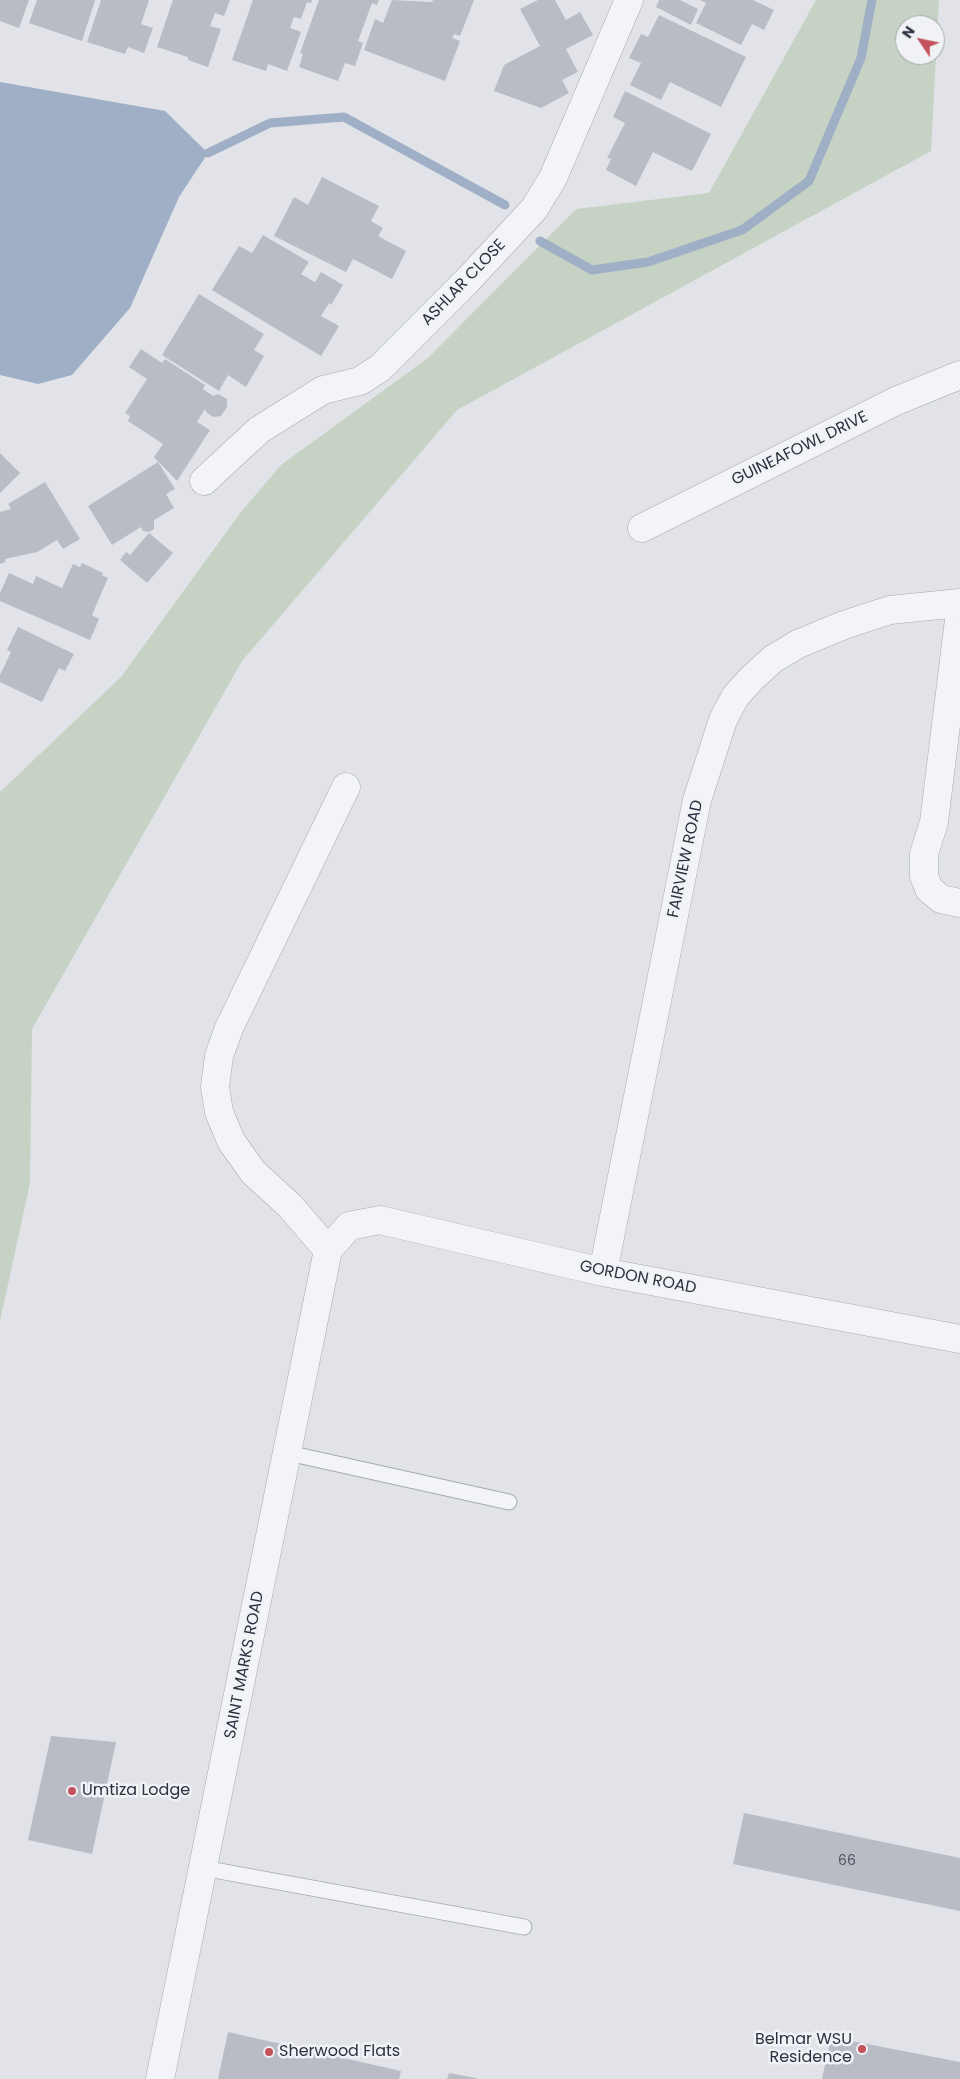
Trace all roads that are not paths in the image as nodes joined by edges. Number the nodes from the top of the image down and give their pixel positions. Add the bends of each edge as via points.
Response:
1 (629, 0) edge
2 (960, 375) edge
3 (204, 481) dead end
4 (642, 528) dead end
5 (960, 603) edge
6 (960, 612) edge
7 (346, 787) dead end
8 (960, 903) edge
9 (328, 1250) junction
10 (603, 1272) junction
11 (960, 1339) edge
12 (288, 1453) junction
13 (509, 1502) dead end
14 (204, 1868) junction
15 (524, 1928) dead end
16 (160, 2079) edge

1 - 3 street, ASHLAR CLOSE via 553,178 534,209 380,368 360,381 323,390 259,430
2 - 4 street, GUINEAFOWL DRIVE via 896,401
5 - 10 street, FAIRVIEW ROAD via 890,610 798,644 773,659 735,697 723,720 697,800
6 - 8 street via 934,822 924,854 924,876 929,889 941,899
7 - 9 street via 229,1028 219,1056 215,1087 219,1112 231,1141 253,1172 290,1206
9 - 10 street, GORDON ROAD via 349,1226 380,1220
9 - 12 street, SAINT MARKS ROAD
10 - 11 street, GORDON ROAD
12 - 13 lane
12 - 14 street, SAINT MARKS ROAD
14 - 15 lane
14 - 16 street, SAINT MARKS ROAD

